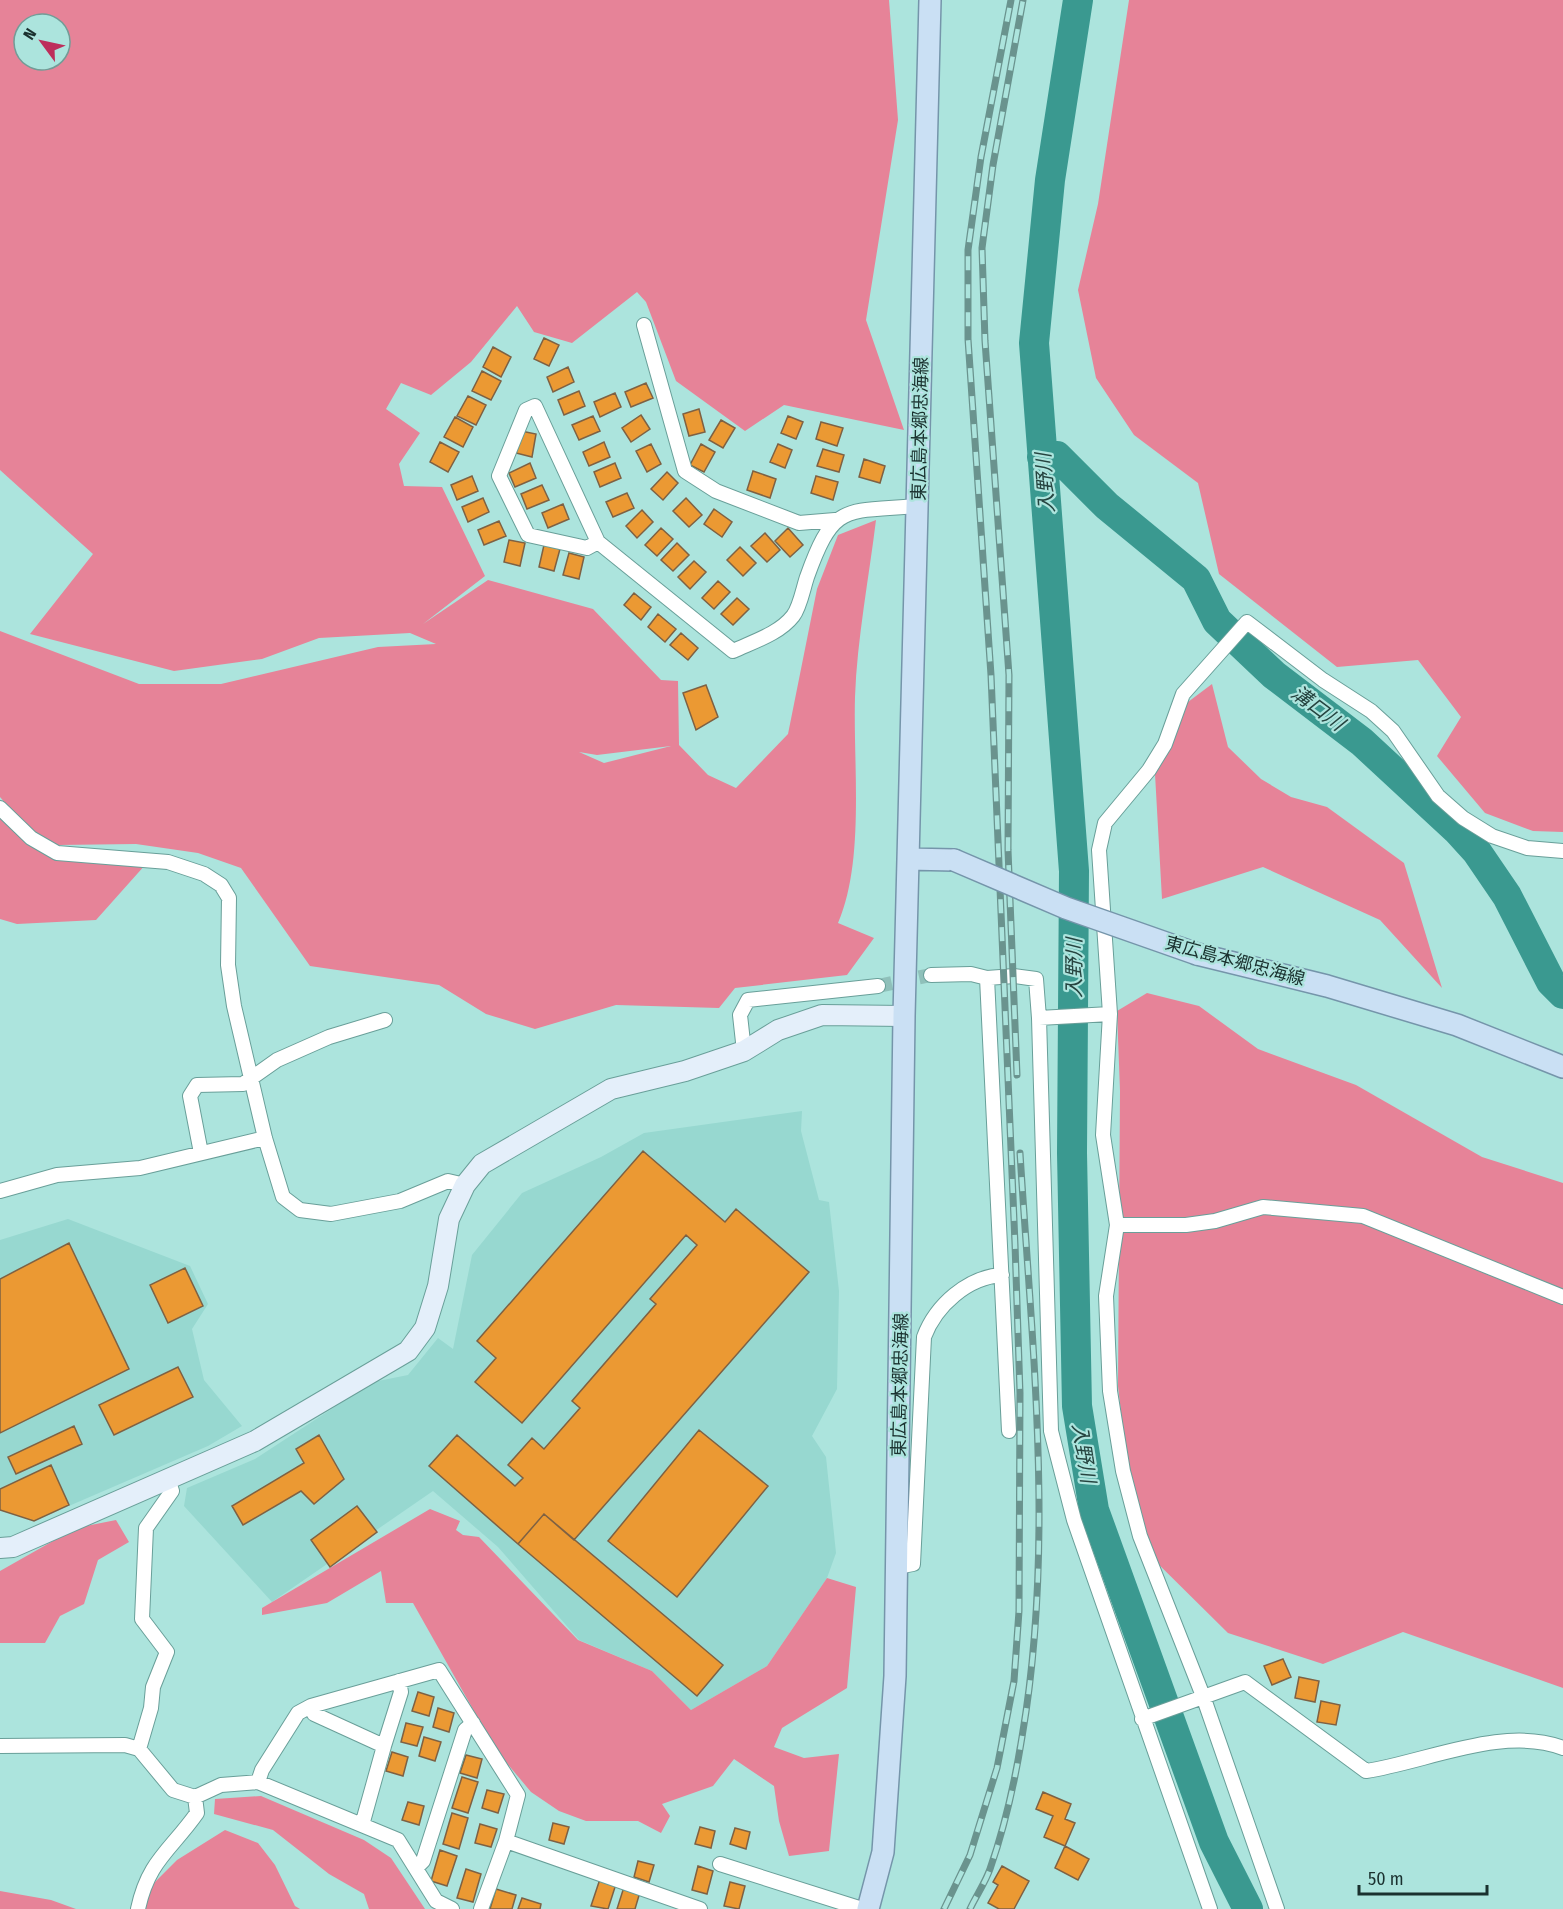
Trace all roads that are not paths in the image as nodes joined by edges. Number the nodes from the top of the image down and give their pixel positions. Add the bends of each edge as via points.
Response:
1 (930, 0) edge
2 (644, 325) dead end
3 (918, 506) junction
4 (835, 520) junction
5 (598, 542) junction
6 (0, 808) edge
7 (1563, 851) edge
8 (908, 859) junction
9 (931, 975) tunnel mouth
10 (987, 978) junction
11 (878, 986) tunnel mouth
12 (1105, 1015) junction
13 (903, 1016) junction
14 (1046, 1017) junction
15 (385, 1020) dead end
16 (744, 1051) junction
17 (1563, 1067) edge
18 (251, 1078) junction
19 (265, 1138) junction
20 (201, 1153) junction
21 (465, 1185) junction
22 (0, 1191) edge
23 (1117, 1225) junction
24 (1002, 1275) junction
25 (1563, 1297) edge
26 (1009, 1431) dead end
27 (168, 1479) junction
28 (0, 1548) edge
29 (897, 1566) junction
30 (399, 1681) junction
31 (1200, 1697) junction
32 (311, 1706) junction
33 (1142, 1719) junction
34 (473, 1723) junction
35 (0, 1746) edge
36 (384, 1746) junction
37 (1563, 1748) edge
38 (140, 1749) junction
39 (258, 1782) junction
40 (195, 1797) junction
41 (362, 1825) junction
42 (506, 1841) junction
43 (720, 1864) dead end
44 (416, 1868) junction
45 (138, 1909) edge
46 (452, 1909) edge
47 (481, 1909) edge
48 (700, 1909) edge
49 (862, 1909) edge
50 (868, 1909) edge
51 (1210, 1909) edge
52 (1277, 1909) edge

1 - 3 main road, 東広島本郷忠海線
2 - 4 street via 686,471 716,491 799,523
3 - 4 street via 853,511
3 - 8 main road, 東広島本郷忠海線
4 - 5 street via 820,542 794,616 777,630 733,651
5 - 5 street via 535,406 526,410 499,476 528,535 587,548
6 - 18 street via 31,838 57,853 168,861 204,874 220,885 229,898 228,965
7 - 12 street via 1527,848 1492,836 1463,818 1438,796 1393,730 1247,622 1183,694 1165,744 1105,823 1099,850
8 - 13 main road, 東広島本郷忠海線
8 - 17 main road, 東広島本郷忠海線, bridge via 954,860 1066,908 1197,954 1327,986 1457,1025
9 - 10 street via 970,974
10 - 14 street via 1036,979
10 - 24 street
11 - 16 street via 748,1000 740,1015
12 - 14 street
12 - 23 street via 1103,1135
13 - 16 street via 822,1015 778,1030
13 - 29 main road, 東広島本郷忠海線
14 - 33 street via 1051,1431 1074,1520
15 - 18 street via 329,1037 277,1060
16 - 21 street via 685,1071 611,1089 482,1164
18 - 19 street
18 - 20 street via 243,1084 197,1085 190,1096
19 - 20 street
19 - 21 street via 283,1197 300,1210 331,1214 400,1201 448,1181
20 - 22 street via 140,1168 57,1175
21 - 27 street via 449,1219 438,1286 425,1328 408,1351 255,1441
23 - 25 street via 1186,1225 1263,1208 1363,1216
23 - 31 street via 1106,1296 1110,1391 1123,1471 1140,1536
24 - 26 street
24 - 29 street via 982,1278 958,1292 929,1324 924,1337 913,1564
27 - 28 street via 13,1547
27 - 38 street via 172,1491 146,1528 142,1619 167,1652 153,1687
29 - 50 main road, 東広島本郷忠海線 via 895,1676 883,1852
30 - 32 street
30 - 34 street via 439,1670
30 - 36 street via 401,1692
31 - 33 street
31 - 37 street via 1245,1682 1366,1771 1509,1740
31 - 52 street
32 - 36 street via 315,1714
32 - 39 street via 298,1713
33 - 51 street
34 - 42 street via 518,1795
34 - 44 street via 465,1730 423,1861
35 - 38 street via 125,1744
36 - 41 street
38 - 40 street via 173,1790
39 - 40 street via 221,1785
39 - 41 street
40 - 45 street via 196,1813 143,1884
41 - 44 street via 398,1840
42 - 47 street
42 - 48 street
43 - 49 street
44 - 46 street via 436,1901

